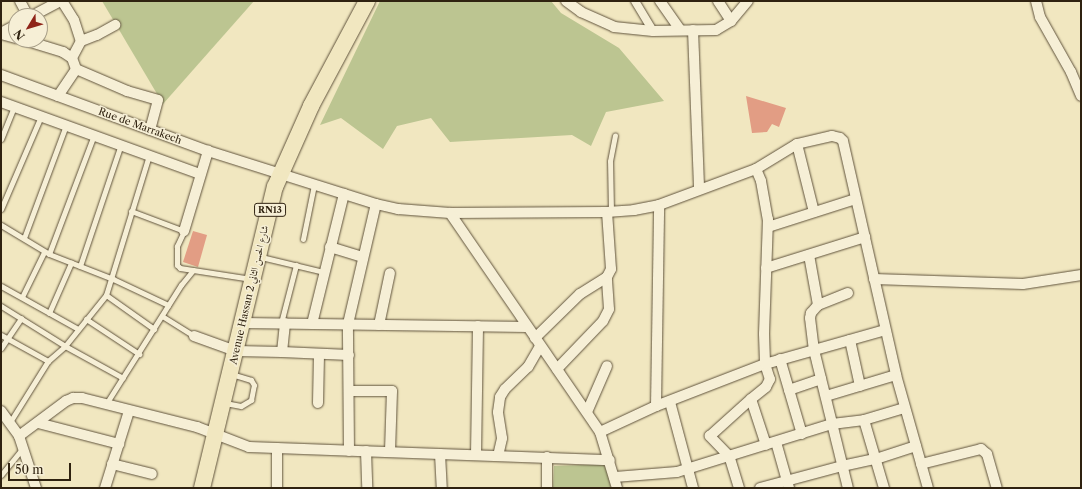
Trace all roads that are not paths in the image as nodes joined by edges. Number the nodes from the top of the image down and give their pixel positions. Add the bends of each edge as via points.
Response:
1 (61, 1) edge
2 (367, 1) edge
3 (566, 1) edge
4 (635, 1) edge
5 (660, 1) edge
6 (718, 1) edge
7 (748, 1) edge
8 (1036, 1) edge
9 (47, 8) edge
10 (731, 21) junction
11 (114, 25) dead end
12 (680, 30) junction
13 (693, 30) junction
14 (652, 31) junction
15 (81, 42) junction
16 (48, 45) edge
17 (72, 58) junction
18 (76, 70) junction
19 (1, 75) edge
20 (58, 96) junction
21 (1081, 96) edge
22 (1, 102) edge
23 (14, 107) junction
24 (41, 116) junction
25 (66, 125) junction
26 (150, 130) junction
27 (94, 135) junction
28 (615, 135) dead end
29 (1, 139) edge
30 (121, 144) junction
31 (797, 144) junction
32 (208, 151) junction
33 (150, 155) junction
34 (756, 169) junction
35 (200, 174) junction
36 (280, 174) junction
37 (314, 185) junction
38 (699, 189) junction
39 (344, 194) junction
40 (856, 199) junction
41 (376, 204) junction
42 (659, 205) junction
43 (1, 209) edge
44 (131, 211) junction
45 (609, 211) junction
46 (814, 212) junction
47 (450, 213) junction
48 (1, 225) edge
49 (768, 227) junction
50 (184, 231) junction
51 (865, 237) junction
52 (24, 238) junction
53 (303, 239) dead end
54 (330, 247) junction
55 (46, 253) junction
56 (809, 254) junction
57 (259, 256) junction
58 (364, 257) junction
59 (71, 263) junction
60 (296, 265) junction
61 (80, 266) junction
62 (766, 268) junction
63 (193, 270) junction
64 (324, 272) junction
65 (390, 273) dead end
66 (1081, 275) edge
67 (608, 277) junction
68 (113, 279) junction
69 (253, 279) junction
70 (874, 279) junction
71 (1, 286) edge
72 (848, 293) dead end
73 (106, 295) junction
74 (22, 297) junction
75 (168, 305) junction
76 (818, 305) junction
77 (1, 306) edge
78 (49, 312) junction
79 (162, 316) junction
80 (21, 318) junction
81 (86, 319) junction
82 (243, 323) junction
83 (283, 323) junction
84 (312, 324) junction
85 (348, 324) junction
86 (379, 325) junction
87 (478, 326) junction
88 (527, 327) junction
89 (154, 329) junction
90 (78, 330) junction
91 (885, 330) junction
92 (1, 335) edge
93 (194, 336) joint
94 (7, 339) junction
95 (850, 340) junction
96 (538, 342) junction
97 (65, 346) junction
98 (1, 348) edge
99 (814, 350) junction
100 (236, 351) junction
101 (282, 352) junction
102 (139, 354) junction
103 (319, 354) junction
104 (349, 355) junction
105 (780, 359) junction
106 (48, 361) junction
107 (766, 364) junction
108 (607, 366) dead end
109 (557, 370) junction
110 (231, 374) junction
111 (896, 374) junction
112 (123, 378) junction
113 (821, 379) junction
114 (860, 386) junction
115 (789, 390) junction
116 (349, 391) junction
117 (826, 396) junction
118 (751, 399) junction
119 (670, 402) junction
120 (224, 403) junction
121 (318, 403) dead end
122 (106, 404) junction
123 (656, 406) junction
124 (904, 408) junction
125 (1, 411) edge
126 (129, 411) junction
127 (587, 412) junction
128 (864, 420) junction
129 (10, 422) junction
130 (38, 423) junction
131 (832, 424) junction
132 (600, 432) junction
133 (802, 434) junction
134 (216, 435) junction
135 (19, 436) junction
136 (771, 443) junction
137 (119, 444) junction
138 (916, 446) junction
139 (23, 448) junction
140 (277, 448) junction
141 (349, 451) junction
142 (366, 451) junction
143 (390, 452) junction
144 (440, 454) junction
145 (476, 455) junction
146 (498, 456) junction
147 (729, 456) junction
148 (547, 458) junction
149 (876, 459) junction
150 (610, 460) junction
151 (112, 464) junction
152 (921, 464) junction
153 (842, 466) junction
154 (687, 469) junction
155 (152, 474) dead end
156 (1, 475) edge
157 (614, 477) junction
158 (788, 484) edge
159 (36, 488) edge
160 (105, 488) edge
161 (202, 488) edge
162 (277, 488) edge
163 (366, 488) edge
164 (442, 488) edge
165 (547, 488) edge
166 (617, 488) edge
167 (693, 488) edge
168 (739, 488) edge
169 (760, 488) edge
170 (848, 488) edge
171 (884, 488) edge
172 (927, 488) edge
173 (997, 488) edge

1 - 9 street
1 - 15 street via 74,20
2 - 36 main road, Avenue Hassan 2 شارع الحسن الثاني / RN13 via 311,106
3 - 14 street via 581,12 614,27
4 - 14 street
5 - 12 street
6 - 10 street
7 - 10 street
8 - 21 street via 1040,17 1071,72
10 - 13 street via 716,30
11 - 15 street
12 - 13 street
12 - 14 street
13 - 38 street
15 - 17 street
16 - 17 street
17 - 18 street
18 - 20 street
18 - 26 street via 127,91 158,100
19 - 20 street, Rue de Marrakech
20 - 26 street, Rue de Marrakech
22 - 23 street
23 - 24 street
23 - 29 lane
24 - 25 street
24 - 43 lane
25 - 27 street
25 - 52 lane
26 - 32 street, Rue de Marrakech
27 - 30 street
27 - 55 lane
28 - 45 lane via 610,161
30 - 33 street
30 - 61 lane
31 - 34 street, Rue de Marrakech
31 - 40 street, Rue de Marrakech via 828,136 840,138 843,141
31 - 46 street
32 - 35 street
32 - 36 street, Rue de Marrakech
33 - 35 street
33 - 44 lane
34 - 38 street, Rue de Marrakech
34 - 49 street via 767,204
35 - 50 street
36 - 37 street, Rue de Marrakech
36 - 57 main road, Avenue Hassan 2 شارع الحسن الثاني / RN13
37 - 39 street, Rue de Marrakech
37 - 53 lane
38 - 42 street, Rue de Marrakech
39 - 41 street, Rue de Marrakech
39 - 54 street
40 - 46 street
40 - 51 street
41 - 47 street, Rue de Marrakech via 398,209
41 - 58 street
42 - 45 street, Rue de Marrakech
42 - 123 street
44 - 50 lane
44 - 68 lane via 114,266
45 - 47 street, Rue de Marrakech
45 - 67 street via 611,269
46 - 49 street
47 - 88 street
48 - 52 lane
49 - 62 street
50 - 63 lane via 177,246 177,265
51 - 56 street
51 - 70 street
52 - 55 lane
54 - 58 street
54 - 64 street
55 - 59 lane
55 - 74 lane
56 - 62 street
56 - 76 street
57 - 60 lane
57 - 69 main road, Avenue Hassan 2 شارع الحسن الثاني / RN13
58 - 85 street
59 - 61 lane
59 - 78 lane
60 - 64 lane
60 - 83 lane
61 - 68 lane
62 - 107 street
63 - 69 lane
63 - 75 lane
64 - 84 street
65 - 86 street
66 - 70 street via 1023,284
67 - 96 street via 580,294
67 - 109 street via 609,309 603,321
68 - 73 lane
68 - 75 lane
69 - 82 main road, Avenue Hassan 2 شارع الحسن الثاني / RN13
70 - 91 street
71 - 74 lane
72 - 76 street
73 - 81 lane
73 - 89 lane
74 - 78 lane
75 - 79 lane
76 - 99 street via 810,318
77 - 80 lane
78 - 90 lane
79 - 89 lane
79 - 93 lane
80 - 94 lane
80 - 97 lane
81 - 90 lane
81 - 102 lane
82 - 83 street
82 - 100 main road, Avenue Hassan 2 شارع الحسن الثاني / RN13
83 - 84 street
83 - 101 street
84 - 85 street
85 - 86 street
85 - 104 street
86 - 87 street
87 - 88 street
87 - 145 street
88 - 96 street
89 - 102 lane
90 - 97 lane
91 - 95 street
91 - 111 street
92 - 94 lane
93 - 100 street
94 - 98 lane
94 - 106 lane
95 - 99 street
95 - 114 street
96 - 109 street
96 - 146 street via 528,367 500,397 498,412 502,438
97 - 106 lane
97 - 112 lane
99 - 105 street
99 - 113 street
100 - 101 street
100 - 110 main road, Avenue Hassan 2 شارع الحسن الثاني / RN13
101 - 103 street
102 - 112 lane
103 - 104 street
103 - 121 street
104 - 116 street
105 - 107 street
105 - 115 street
106 - 129 lane
107 - 118 street via 769,381 766,387
107 - 119 street
108 - 127 street
109 - 127 street
110 - 120 main road, Avenue Hassan 2 شارع الحسن الثاني / RN13
110 - 120 lane via 251,380 254,385 251,400 241,406
111 - 114 street
111 - 124 street
112 - 122 lane
113 - 115 street
113 - 117 street
114 - 117 street
115 - 133 street
116 - 141 street
116 - 143 street via 392,391
117 - 131 street
118 - 136 street
118 - 147 street via 710,436
119 - 123 street
119 - 154 street
120 - 134 main road, Avenue Hassan 2 شارع الحسن الثاني / RN13
122 - 126 street
122 - 130 street via 73,398
123 - 132 street
124 - 128 street
124 - 138 street
125 - 129 street
126 - 134 street via 198,427
126 - 137 street
127 - 132 street
128 - 131 street
128 - 149 street
129 - 135 street
130 - 135 street
130 - 137 street
131 - 133 street
131 - 153 street
132 - 150 street
133 - 136 street
134 - 140 street via 249,447
134 - 161 main road, Avenue Hassan 2 شارع الحسن الثاني / RN13
135 - 139 street
136 - 147 street
136 - 158 street
137 - 151 street
138 - 149 street
138 - 152 street
139 - 156 lane
139 - 159 street
140 - 141 street
140 - 162 street
141 - 142 street
142 - 143 street
142 - 163 street
143 - 144 street
144 - 145 street
144 - 164 street
145 - 146 street
146 - 148 street
147 - 154 street
147 - 168 street
148 - 150 street
148 - 165 street
149 - 153 street
149 - 171 street
150 - 157 street
151 - 155 street
151 - 160 street
152 - 172 street
152 - 173 street via 981,448 987,454
153 - 158 street
153 - 170 street
154 - 157 street
154 - 167 street
157 - 166 street
158 - 169 street

